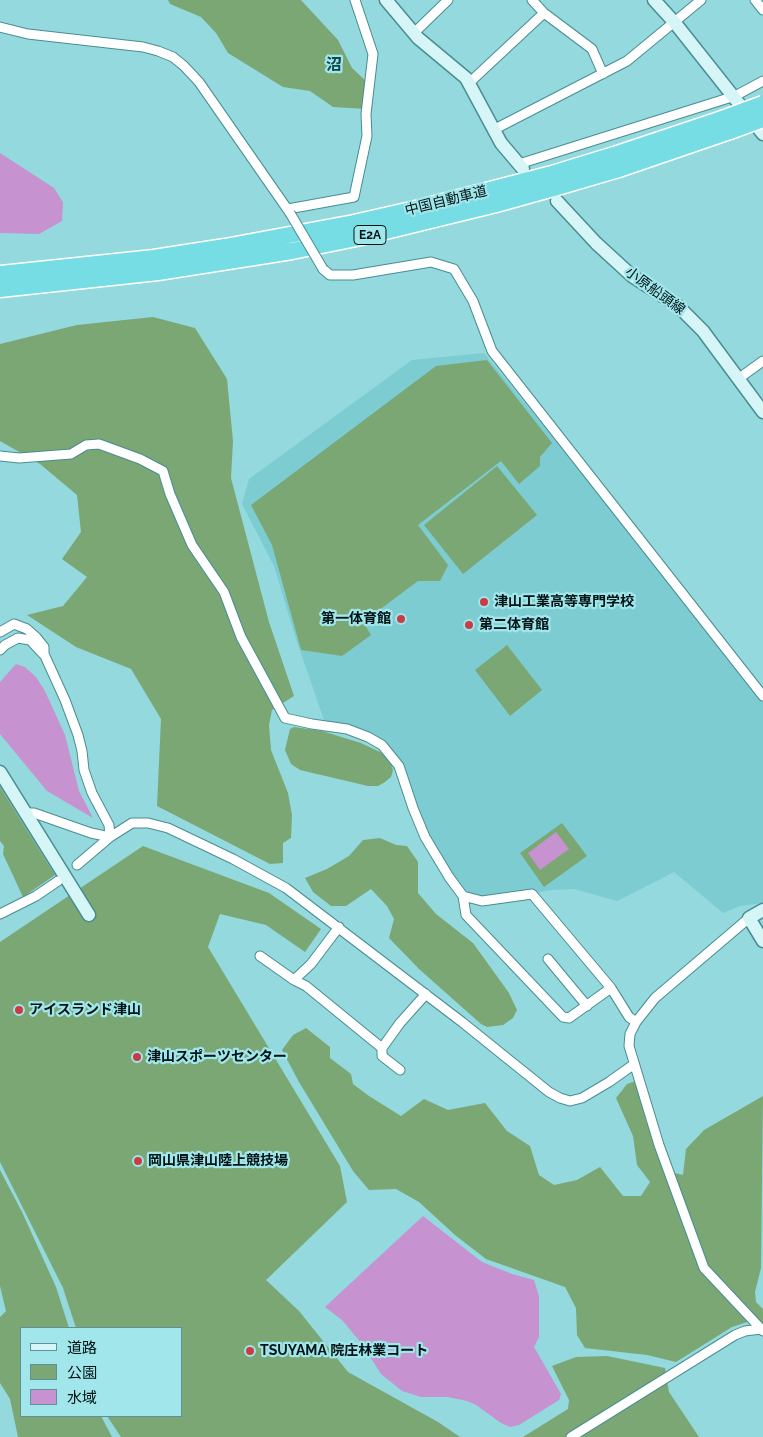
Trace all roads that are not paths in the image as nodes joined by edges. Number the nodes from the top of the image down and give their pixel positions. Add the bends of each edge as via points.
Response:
1 (355, 0) edge
2 (386, 0) edge
3 (448, 0) edge
4 (532, 0) edge
5 (654, 0) edge
6 (701, 0) edge
7 (755, 0) edge
8 (763, 10) edge
9 (544, 13) junction
10 (675, 23) junction
11 (0, 27) edge
12 (414, 33) junction
13 (603, 74) junction
14 (763, 81) edge
15 (469, 83) junction
16 (735, 96) junction
17 (763, 104) edge
18 (763, 119) edge
19 (726, 125) junction
20 (494, 129) junction
21 (763, 134) edge
22 (521, 166) joint
23 (557, 201) dead end
24 (289, 211) junction
25 (0, 274) edge
26 (0, 289) edge
27 (763, 361) edge
28 (738, 379) junction
29 (763, 412) edge
30 (0, 456) edge
31 (0, 632) edge
32 (0, 650) edge
33 (45, 656) junction
34 (763, 696) edge
35 (0, 772) edge
36 (25, 813) junction
37 (110, 836) junction
38 (77, 865) dead end
39 (58, 881) dead end
40 (463, 896) junction
41 (763, 910) edge
42 (0, 914) edge
43 (89, 915) dead end
44 (749, 918) junction
45 (339, 927) junction
46 (763, 941) edge
47 (260, 956) dead end
48 (548, 959) dead end
49 (294, 980) junction
50 (611, 988) junction
51 (426, 994) junction
52 (587, 1006) junction
53 (636, 1022) junction
54 (382, 1048) junction
55 (634, 1065) junction
56 (400, 1070) dead end
57 (762, 1330) edge
58 (571, 1437) edge

1 - 24 street via 373,54 366,114 367,136 354,197
2 - 12 main road
3 - 12 street
4 - 9 street
5 - 10 main road
6 - 10 street
7 - 8 street
9 - 13 street via 592,49
9 - 15 street
10 - 13 street via 627,61
10 - 16 main road
11 - 24 street via 28,34 143,47 173,57 199,82
12 - 15 main road
13 - 20 street
14 - 16 street
15 - 20 main road
16 - 21 main road
16 - 22 street
17 - 19 highway, 中国自動車道 / E2A, bridge
18 - 19 highway, 中国自動車道 / E2A, bridge
19 - 25 highway, 中国自動車道 / E2A via 552,174 354,223 154,258
19 - 26 highway, 中国自動車道 / E2A via 619,168 435,220 360,237 158,272
20 - 22 main road via 501,143
23 - 28 main road, 小原船頭線 via 632,276 678,306 703,331
24 - 34 street, bridge via 322,269 330,275 353,275 430,262 454,269 473,300 492,351
27 - 28 street
28 - 29 main road, 小原船頭線
30 - 40 street via 19,458 71,454 86,445 99,444 163,470 192,545 224,592 241,637 285,718 347,729 382,745 399,766 426,837
31 - 33 street via 14,624 26,629 44,647
32 - 33 street via 18,638 30,640
33 - 37 street via 78,735 84,770 109,825
35 - 36 main road
36 - 37 street
36 - 43 main road
37 - 38 street
37 - 45 street via 132,823 168,828 286,888
39 - 42 street
40 - 50 street via 482,901 532,894
40 - 52 street via 466,915 563,1017 569,1018
41 - 44 main road
44 - 46 main road
44 - 53 street via 655,998
45 - 49 street via 311,964
45 - 51 street
47 - 49 street
48 - 52 street
49 - 54 street via 306,986
50 - 52 street
50 - 53 street
51 - 54 street
51 - 55 street via 560,1098 570,1101 582,1098
53 - 55 street via 629,1046
54 - 56 street via 382,1056
55 - 57 street via 704,1268
57 - 58 street via 735,1335

